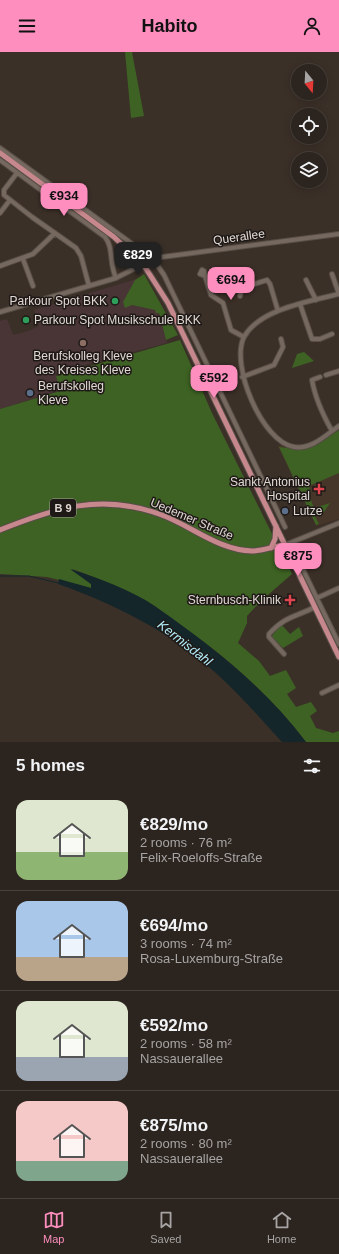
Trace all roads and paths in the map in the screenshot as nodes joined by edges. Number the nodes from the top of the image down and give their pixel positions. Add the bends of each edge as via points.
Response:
1 (0, 148) edge
2 (0, 153) edge
3 (0, 160) edge
4 (17, 173) junction
5 (10, 200) junction
6 (0, 213) edge
7 (55, 233) junction
8 (339, 234) edge
9 (22, 259) junction
10 (155, 259) junction
11 (143, 264) junction
12 (0, 266) edge
13 (332, 274) dead end
14 (205, 276) dead end
15 (116, 278) junction
16 (306, 280) dead end
17 (33, 286) dead end
18 (89, 286) junction
19 (339, 294) edge
20 (240, 296) dead end
21 (316, 300) junction
22 (300, 304) junction
23 (278, 311) junction
24 (0, 312) edge
25 (332, 334) dead end
26 (244, 337) junction
27 (281, 338) dead end
28 (339, 371) edge
29 (326, 375) dead end
30 (242, 376) junction
31 (320, 377) dead end
32 (339, 426) edge
33 (332, 431) junction
34 (339, 523) edge
35 (276, 526) junction
36 (285, 527) dead end
37 (0, 530) edge
38 (285, 545) junction
39 (270, 548) junction
40 (294, 549) dead end
41 (339, 588) edge
42 (317, 598) junction
43 (316, 607) junction
44 (339, 644) edge
45 (284, 654) dead end
46 (339, 657) edge
47 (339, 685) edge
48 (322, 693) dead end

1 - 10 street
2 - 11 main road via 96,222
3 - 4 street
4 - 5 street via 3,192
4 - 15 street via 105,237 110,245 110,260
5 - 6 street
5 - 7 street
7 - 9 street via 39,249
7 - 18 street via 78,252
8 - 10 street, Querallee
9 - 12 street
9 - 17 street
10 - 11 street, Querallee
10 - 36 street
11 - 15 street, Querallee
11 - 35 main road via 168,303
13 - 19 street
14 - 26 street via 211,295 223,303 231,330
15 - 18 street, Querallee
16 - 21 street
18 - 24 street, Querallee
19 - 21 street
20 - 23 street via 242,288 267,280
21 - 22 street
22 - 23 street
22 - 25 street via 312,339
23 - 26 street via 257,324
26 - 30 street via 241,353
27 - 30 street via 283,347 274,365
28 - 29 street
30 - 33 street via 254,406 270,431 286,445 299,448 308,446
31 - 33 street via 312,380 313,385
32 - 33 street
34 - 38 street
35 - 38 main road
35 - 39 main road via 275,539
37 - 39 main road, Uedemer Straße / B 9 via 61,508 114,504 160,514 223,546 251,551
38 - 39 main road, Uedemer Straße / B 9
38 - 43 main road
40 - 42 street
41 - 42 street
42 - 44 street
43 - 45 street via 287,618 269,634
43 - 46 main road
47 - 48 street

